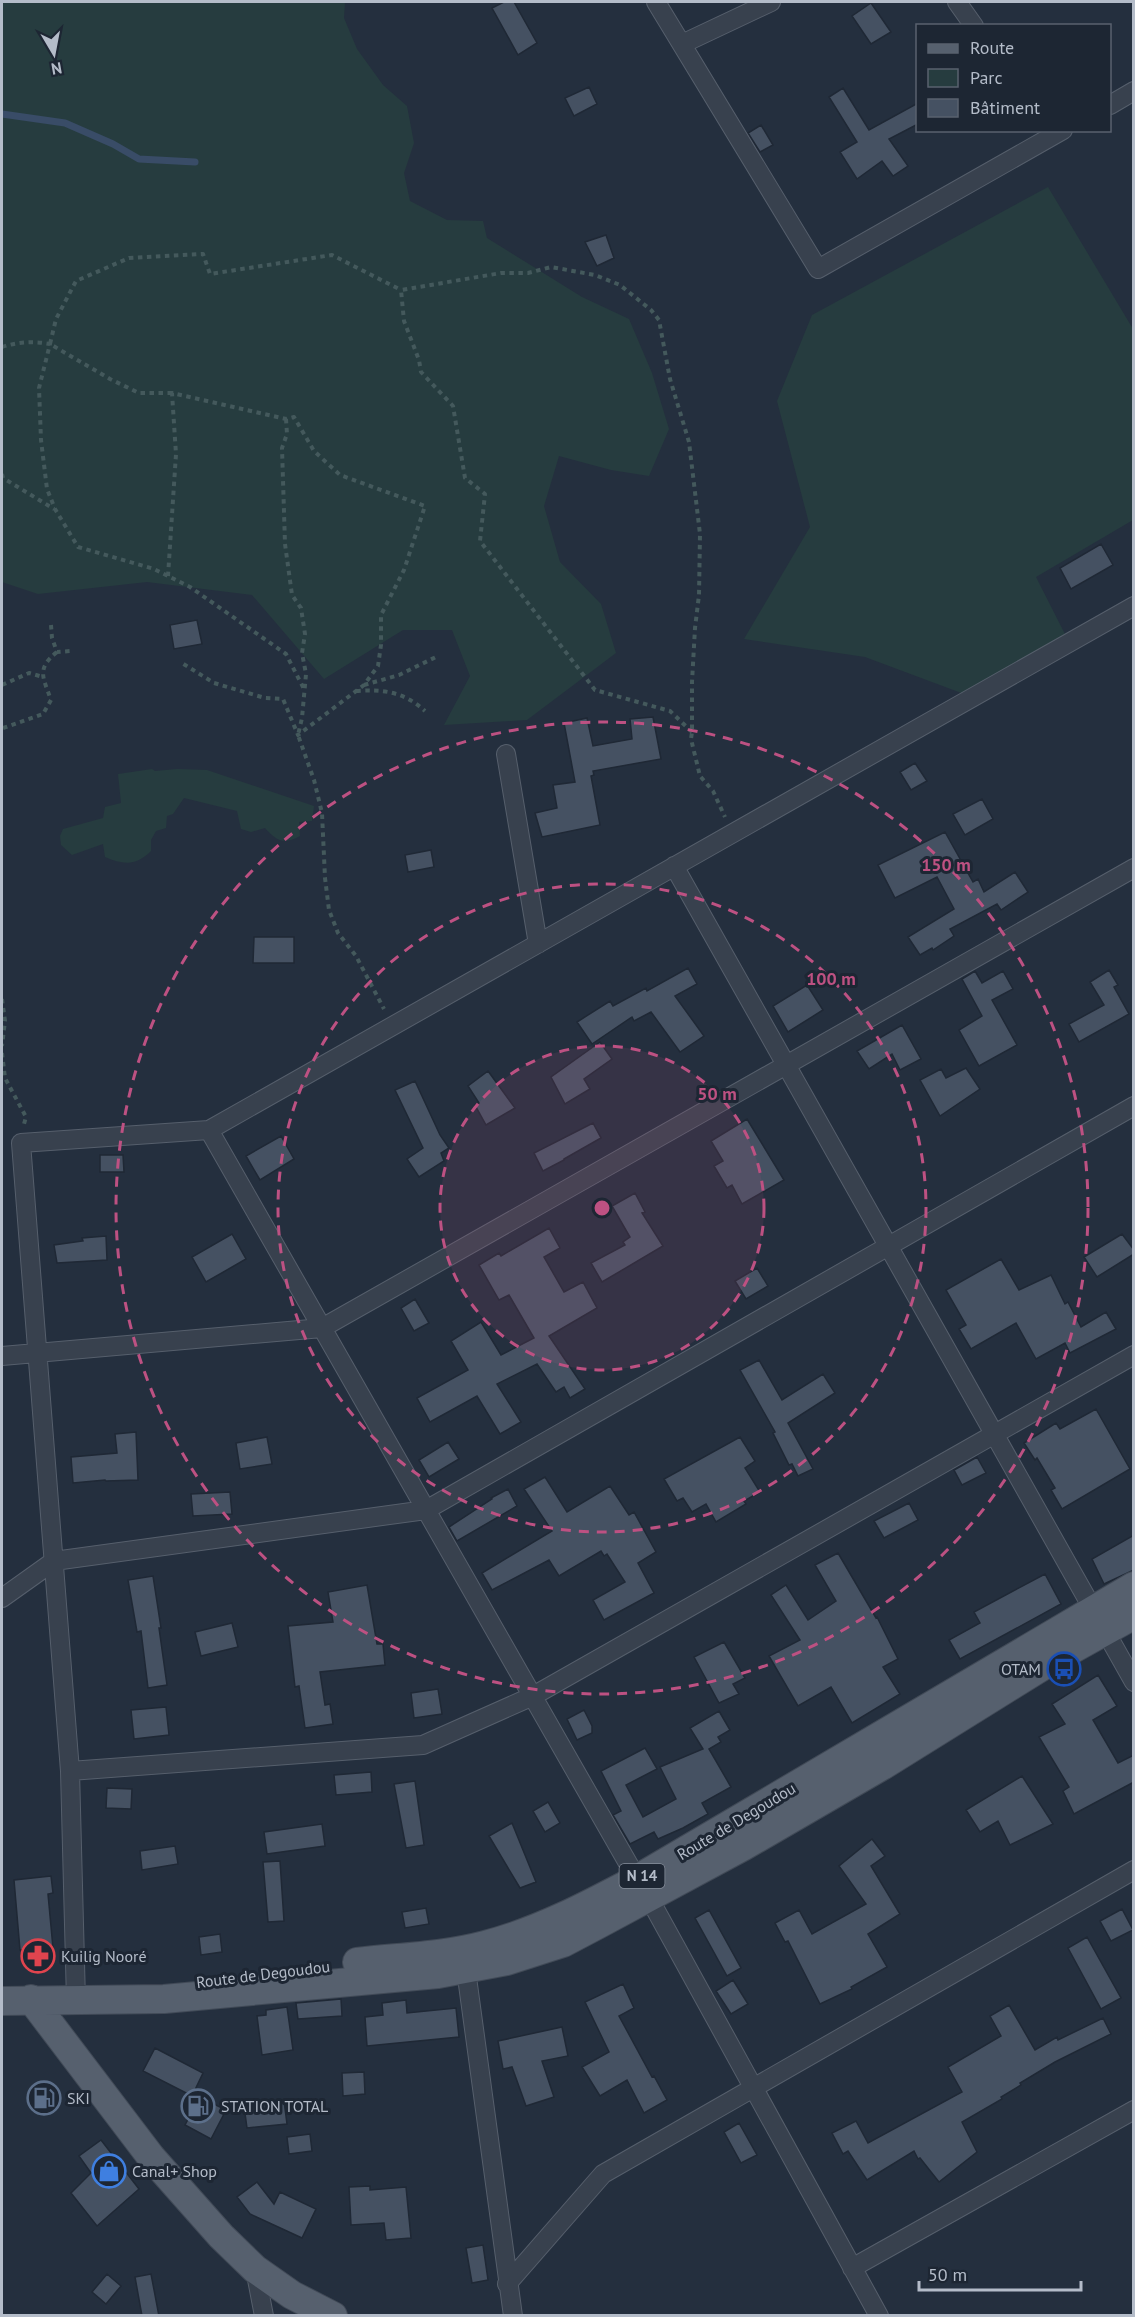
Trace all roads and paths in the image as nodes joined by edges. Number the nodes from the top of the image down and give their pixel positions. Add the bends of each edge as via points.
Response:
1 (656, 2) edge
2 (771, 2) edge
3 (957, 2) edge
4 (973, 24) edge
5 (682, 45) junction
6 (1134, 91) edge
7 (1111, 104) edge
8 (1060, 132) edge
9 (401, 290) junction
10 (50, 344) junction
11 (2, 348) edge
12 (172, 393) junction
13 (286, 419) junction
14 (2, 476) edge
15 (55, 509) junction
16 (168, 576) junction
17 (1134, 606) edge
18 (51, 625) dead end
19 (71, 651) dead end
20 (57, 652) junction
21 (438, 656) dead end
22 (182, 663) dead end
23 (43, 677) junction
24 (2, 685) edge
25 (364, 685) junction
26 (305, 690) junction
27 (355, 691) junction
28 (425, 711) dead end
29 (3, 729) dead end
30 (692, 732) junction
31 (298, 735) junction
32 (506, 754) dead end
33 (729, 835) junction
34 (675, 867) junction
35 (1134, 868) edge
36 (538, 944) junction
37 (2, 999) edge
38 (392, 1026) junction
39 (2, 1046) edge
40 (2, 1053) edge
41 (786, 1065) junction
42 (1134, 1106) edge
43 (209, 1130) junction
44 (21, 1143) junction
45 (889, 1246) junction
46 (322, 1328) junction
47 (38, 1353) junction
48 (1134, 1355) edge
49 (2, 1356) edge
50 (995, 1433) junction
51 (426, 1510) junction
52 (54, 1561) junction
53 (1134, 1586) edge
54 (2, 1598) edge
55 (1134, 1615) edge
56 (1097, 1620) junction
57 (1134, 1682) edge
58 (533, 1696) junction
59 (70, 1771) junction
60 (1134, 1870) edge
61 (643, 1889) junction
62 (465, 1970) junction
63 (31, 1999) junction
64 (2, 2001) edge
65 (83, 2001) junction
66 (753, 2088) junction
67 (1134, 2110) edge
68 (852, 2268) junction
69 (255, 2269) junction
70 (507, 2284) junction
71 (264, 2316) edge
72 (333, 2316) edge
73 (513, 2316) edge
74 (879, 2316) edge

1 - 5 street
2 - 5 street
3 - 4 street
5 - 8 street via 818,269
6 - 7 street
9 - 10 path via 332,255 210,274 204,255 129,258 76,281 56,319
9 - 30 path via 404,321 422,372 453,406 465,478 485,494 480,541 595,690 670,711
9 - 30 path via 551,267 595,275 620,285 659,320 688,442 700,534
10 - 11 path via 12,344
10 - 12 path via 139,393
10 - 15 path via 39,388 47,489
12 - 13 path
12 - 16 path via 176,454
13 - 25 path via 294,417 314,451 340,475 426,506 405,570 381,615 378,666
13 - 26 path via 287,434 282,448 285,544 292,595 301,608 305,634
14 - 15 path
15 - 16 path via 78,547
16 - 26 path via 286,654
17 - 33 street
18 - 20 path
19 - 20 path
20 - 23 path via 46,661
21 - 25 path via 399,675
22 - 31 path via 214,683 265,698 283,699
23 - 24 path via 29,673
23 - 29 path via 51,700 44,714
25 - 27 path
26 - 31 path
27 - 28 path via 398,692
27 - 31 path
30 - 33 path via 700,776 724,810
31 - 38 path via 322,813 329,910 338,933 356,956
32 - 36 street
33 - 34 street
34 - 36 street
34 - 41 street
35 - 41 street
36 - 38 street
37 - 39 path
38 - 43 street
40 - 44 path via 5,1078 26,1117
41 - 45 street
41 - 46 street
42 - 45 street
43 - 44 street
43 - 46 street
44 - 47 street
45 - 50 street
45 - 51 street
46 - 47 street
46 - 51 street
47 - 49 street
47 - 52 street
48 - 50 street
50 - 56 street
50 - 58 street
51 - 52 street
51 - 58 street
52 - 54 street
52 - 59 street
53 - 56 main road, Route de Degoudou / N 14
55 - 56 main road, Route de Degoudou / N 14
56 - 57 street
56 - 61 main road, Route de Degoudou / N 14 via 1046,1664 882,1766 744,1846
58 - 59 street via 423,1745
58 - 61 street
59 - 65 street
60 - 66 street
61 - 62 main road, Route de Degoudou / N 14 via 563,1943
61 - 65 main road, Route de Degoudou / N 14 via 484,1945 456,1951 167,1986
61 - 66 street
62 - 65 main road, Route de Degoudou / N 14 via 165,1999
62 - 70 street
63 - 64 main road, Route de Degoudou / N 14
63 - 65 main road, Route de Degoudou / N 14
63 - 69 main road via 151,2157
66 - 68 street
66 - 70 street via 603,2174
67 - 68 street
68 - 74 street
69 - 71 street
69 - 72 main road via 292,2295
70 - 73 street

